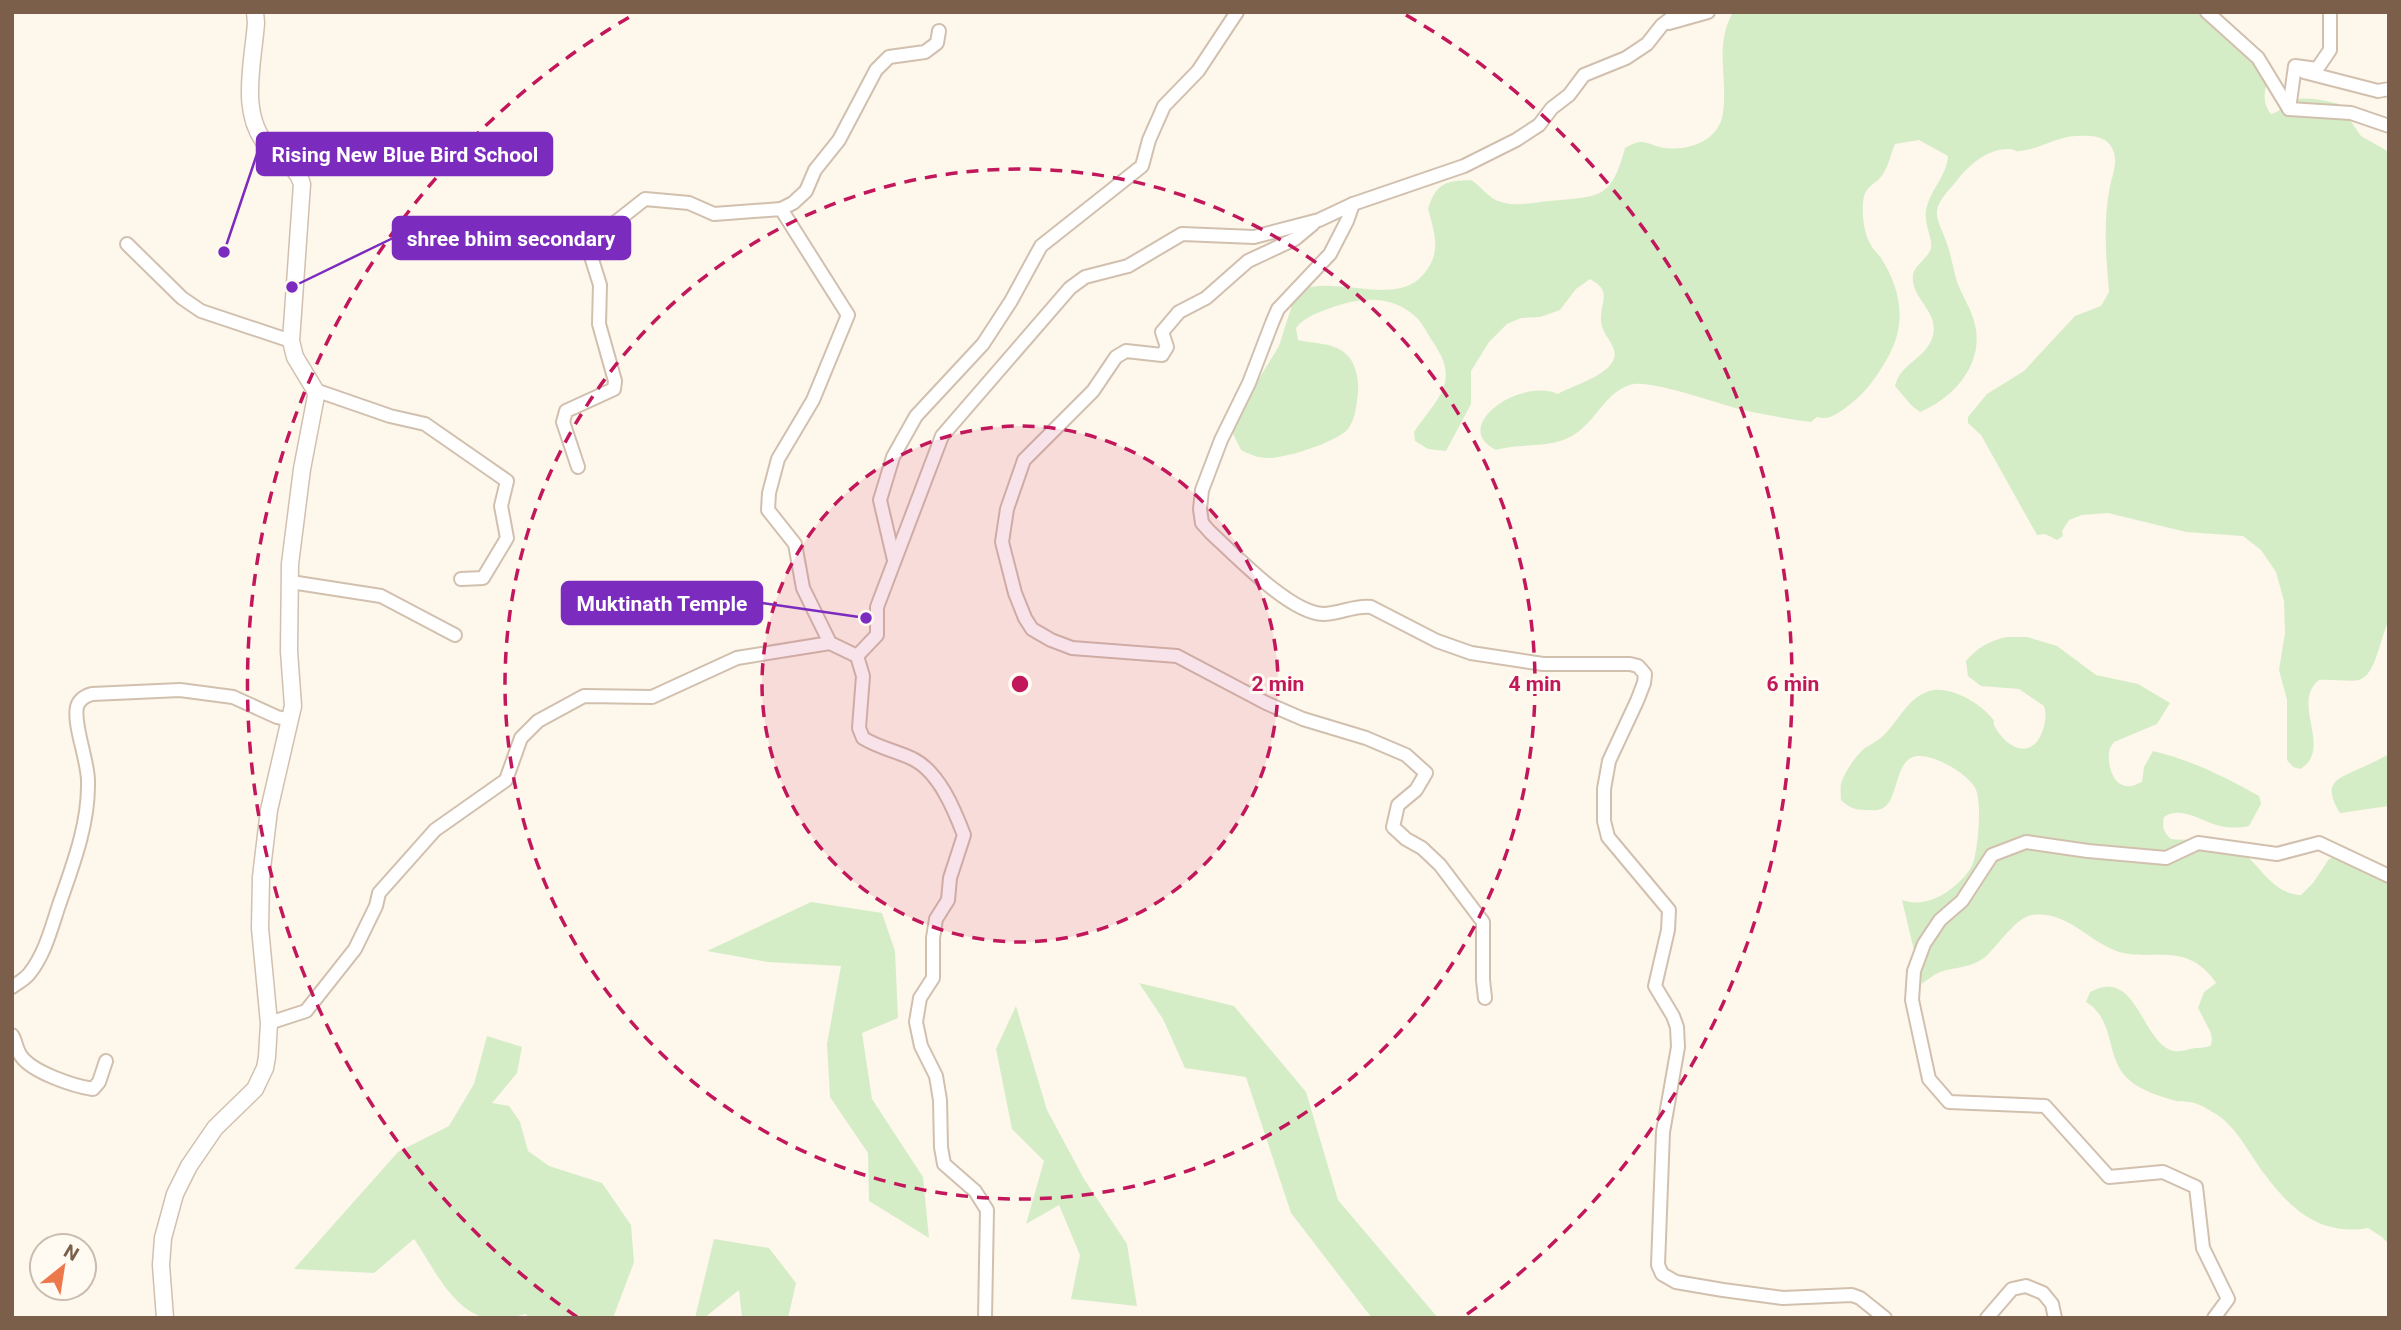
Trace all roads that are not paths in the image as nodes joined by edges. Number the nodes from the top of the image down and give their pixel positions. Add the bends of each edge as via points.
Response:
1 (255, 12) edge
2 (1237, 12) edge
3 (1679, 12) edge
4 (1708, 12) edge
5 (2207, 12) edge
6 (2330, 12) edge
7 (1662, 25) junction
8 (939, 31) dead end
9 (2295, 66) junction
10 (2389, 89) edge
11 (2289, 109) junction
12 (2389, 126) edge
13 (1353, 204) junction
14 (781, 209) junction
15 (1319, 220) junction
16 (127, 244) dead end
17 (291, 341) junction
18 (315, 390) junction
19 (578, 467) dead end
20 (894, 560) junction
21 (461, 579) dead end
22 (291, 582) junction
23 (455, 635) dead end
24 (830, 643) junction
25 (857, 656) junction
26 (291, 720) junction
27 (2389, 876) edge
28 (12, 987) edge
29 (1485, 998) dead end
30 (269, 1023) junction
31 (12, 1035) edge
32 (106, 1061) dead end
33 (165, 1318) edge
34 (985, 1318) edge
35 (1885, 1318) edge
36 (1987, 1318) edge
37 (2055, 1318) edge
38 (2214, 1318) edge

1 - 17 street via 253,123 270,149 294,168 302,184
2 - 20 street via 1198,71 1164,106 1142,166 1041,246 983,344 916,416 893,457 880,500
3 - 7 street
4 - 7 street
5 - 11 street via 2258,58
6 - 9 street via 2330,50 2325,61 2317,69
7 - 13 street via 1647,44 1626,58 1584,75 1539,125 1516,140 1464,166
8 - 14 street via 933,47 925,52 890,57 876,69 806,191
9 - 10 street via 2329,80 2378,91
9 - 11 street
11 - 12 street via 2351,113
13 - 15 street
13 - 35 street via 1330,254 1278,309 1202,490 1202,523 1302,609 1322,614 1371,607 1437,642 1471,653 1543,664 1630,664 1645,674 1609,761 1604,821 1608,837 1669,910 1654,986 1673,1016 1678,1047 1662,1141 1658,1265 1669,1279 1723,1290 1783,1298 1852,1295
14 - 19 street via 714,214 689,203 645,199 611,225 584,234 600,285 599,324 615,381 614,389 566,411 563,422
14 - 24 street via 848,315 813,400 778,459 768,493 768,510 794,544 803,588
15 - 20 street via 1254,237 1182,234 1128,266 1085,277 1070,288 942,436
15 - 29 street via 1295,239 1248,261 1206,298 1179,312 1162,332 1167,348 1161,355 1126,351 1116,357 1093,391 1024,460 1007,509 1002,542 1025,618 1051,640 1072,648 1177,656 1291,713 1406,755 1426,773 1416,790 1398,805 1393,827 1440,865 1483,922
16 - 17 street via 201,311
17 - 18 street
18 - 21 street via 425,424 507,481 501,506 507,537 483,578
18 - 22 street via 292,544
20 - 25 street via 877,607 877,635
22 - 23 street via 381,596
22 - 26 street
24 - 25 street
24 - 30 street via 737,659 652,697 584,696 538,721 521,738 506,780 435,830 379,893 355,949 306,1011
25 - 34 street via 863,676 859,728 863,738 915,760 931,773 964,835 948,900 936,919 933,978 920,998 916,1022 936,1076 944,1164 975,1191 987,1210
26 - 28 street via 233,697 180,690 83,697 77,718 88,779 87,810 78,847 40,958 28,976
26 - 30 street via 269,810 261,877 260,928
27 - 38 street via 2319,843 2277,854 2198,843 2166,858 2026,842 1992,855 1962,901 1940,920 1924,944 1914,971 1912,1000 1929,1079 1949,1102 2045,1106 2109,1177 2163,1172 2196,1187 2203,1248 2228,1299
30 - 33 street via 265,1068 255,1089 215,1128 189,1166 167,1215 161,1265
31 - 32 street via 22,1058 35,1069 84,1088 93,1089 99,1082
36 - 37 street via 2012,1289 2026,1286 2043,1293

